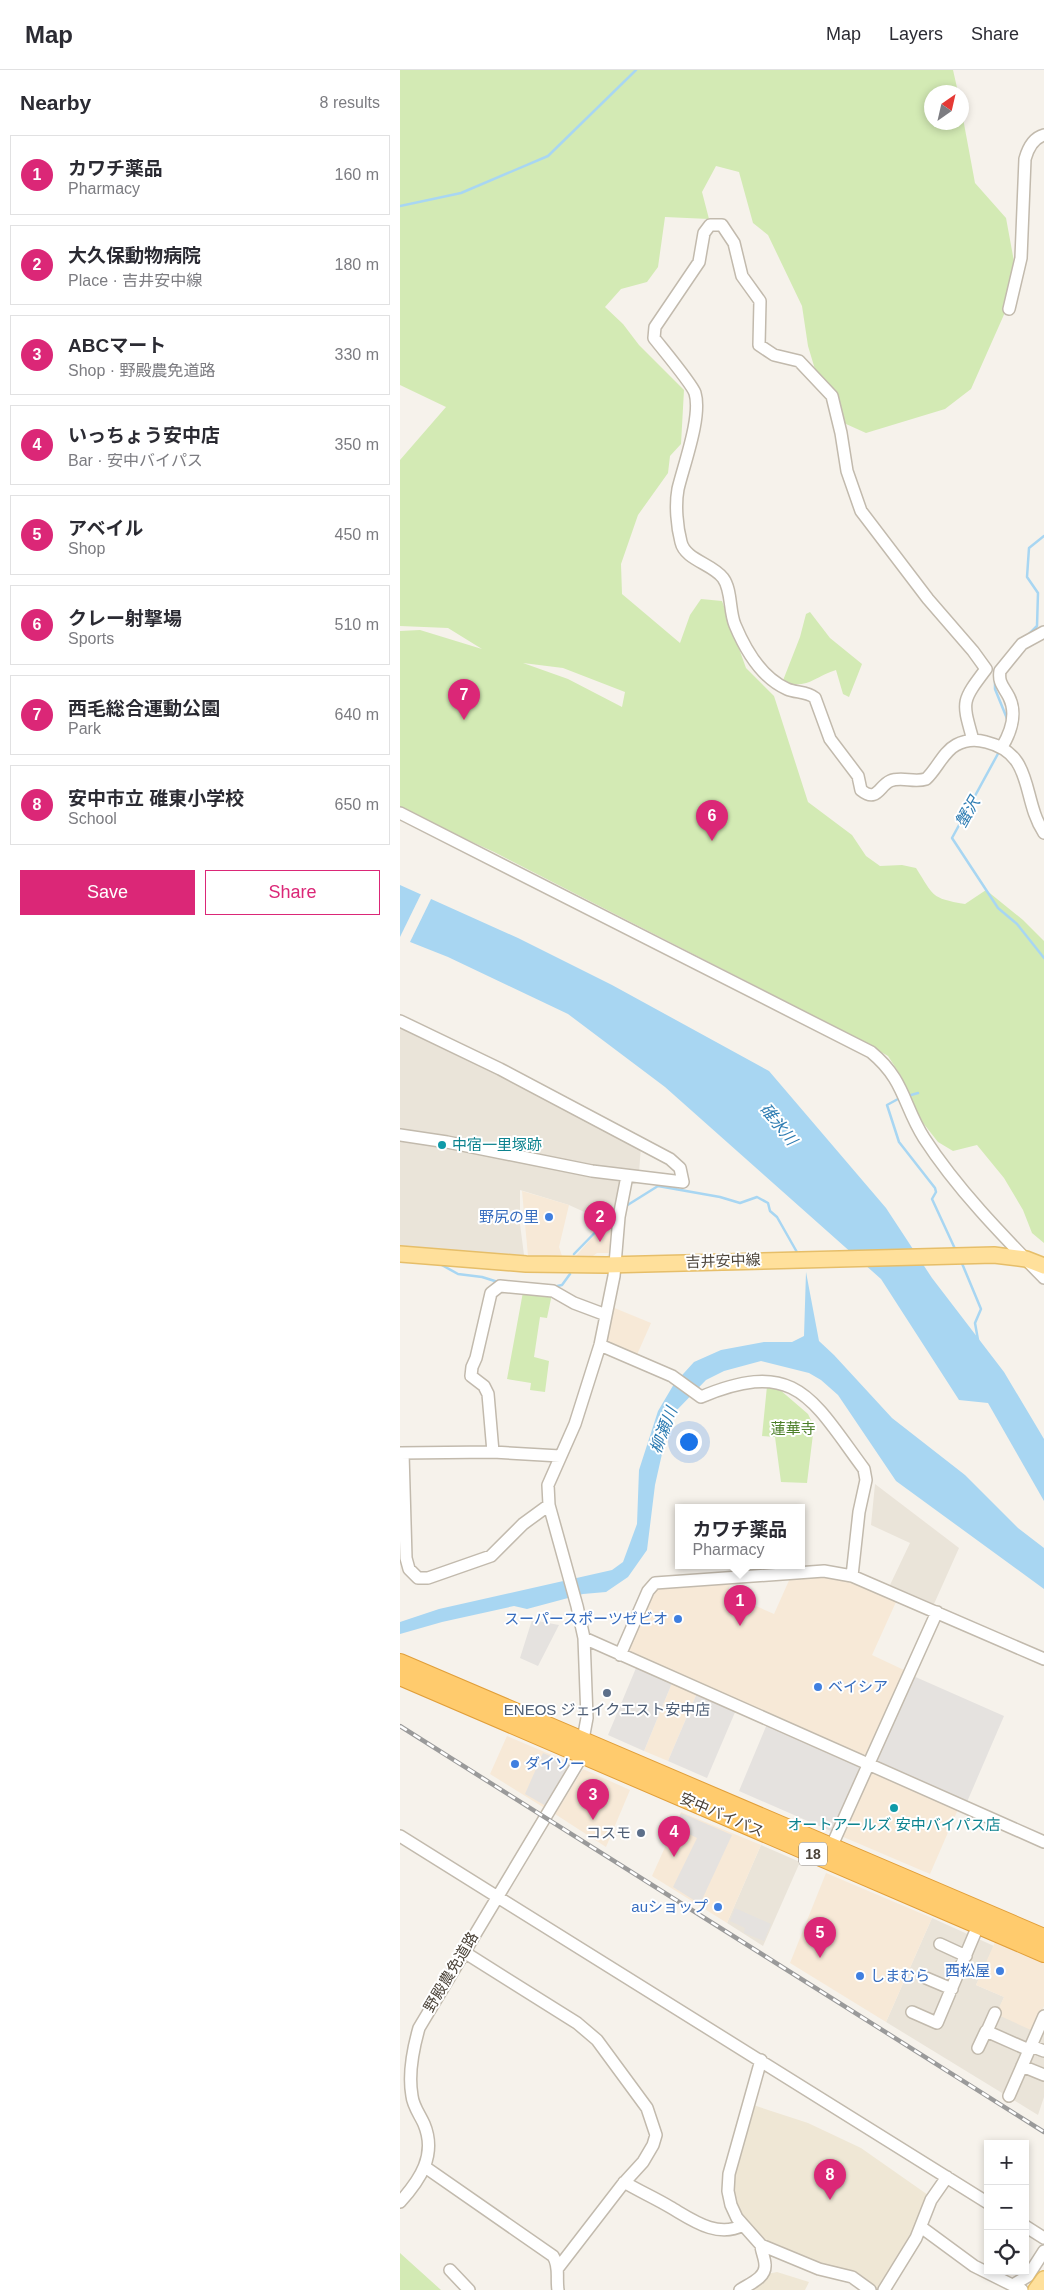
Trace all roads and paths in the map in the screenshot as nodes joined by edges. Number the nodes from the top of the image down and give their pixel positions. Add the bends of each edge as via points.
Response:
1 (1044, 135) edge
2 (1009, 308) dead end
3 (1044, 632) edge
4 (973, 740) junction
5 (1002, 748) junction
6 (400, 813) edge
7 (1044, 833) edge
8 (400, 1021) edge
9 (400, 1135) edge
10 (627, 1176) junction
11 (400, 1254) edge
12 (1026, 1259) junction
13 (615, 1264) junction
14 (1044, 1266) edge
15 (1044, 1278) edge
16 (606, 1315) junction
17 (600, 1345) junction
18 (493, 1452) junction
19 (401, 1453) edge
20 (560, 1456) junction
21 (549, 1505) junction
22 (852, 1576) junction
23 (937, 1612) junction
24 (584, 1638) junction
25 (620, 1655) junction
26 (1044, 1659) edge
27 (400, 1662) edge
28 (400, 1676) edge
29 (582, 1748) junction
30 (867, 1764) junction
31 (400, 1836) edge
32 (1044, 1842) edge
33 (829, 1853) junction
34 (498, 1896) junction
35 (981, 1919) junction
36 (1044, 1938) edge
37 (940, 1944) dead end
38 (464, 1952) junction
39 (1044, 1953) edge
40 (966, 1956) junction
41 (926, 1978) dead end
42 (952, 1989) junction
43 (912, 2012) dead end
44 (995, 2012) dead end
45 (1043, 2023) edge
46 (987, 2031) junction
47 (978, 2048) dead end
48 (1030, 2048) junction
49 (1044, 2051) edge
50 (761, 2060) junction
51 (1022, 2066) junction
52 (1044, 2075) edge
53 (1009, 2096) dead end
54 (425, 2167) junction
55 (947, 2177) junction
56 (624, 2182) junction
57 (984, 2200) edge
58 (400, 2202) edge
59 (743, 2225) junction
60 (921, 2227) junction
61 (1029, 2229) edge
62 (1044, 2238) edge
63 (761, 2244) junction
64 (1044, 2251) edge
65 (558, 2268) junction
66 (450, 2270) dead end
67 (1017, 2288) edge
68 (469, 2290) edge
69 (558, 2290) edge
70 (740, 2290) edge
71 (870, 2290) edge
72 (884, 2290) edge

1 - 2 street via 1034,140 1024,159 1020,258
3 - 5 street via 1022,644 1000,671 1000,684 1010,700 1013,714
4 - 4 street via 965,711 966,695 986,670 861,511 847,471 842,433 832,396 799,361 774,355 759,345 760,301 742,276 734,243 726,229 722,225 710,226 704,233 699,262 655,327 654,338 695,392 696,417 678,492 678,523 685,551 725,581 734,623 763,670 788,690 807,693 815,698 830,739 858,776 861,790 866,794 877,793 894,780 926,779 949,750
4 - 5 street
5 - 7 street via 1016,758 1032,809
6 - 12 street via 871,1052 897,1081 931,1148
8 - 10 street via 492,1065 670,1159 680,1168 683,1182
9 - 10 street
10 - 13 street, 野殿農免道路 via 619,1216
11 - 13 main road, 吉井安中線 via 526,1264
12 - 13 main road, 吉井安中線 via 979,1255
12 - 14 main road, 吉井安中線
12 - 15 street
13 - 16 street, 野殿農免道路
16 - 17 street, 野殿農免道路
16 - 18 street via 553,1291 500,1286 491,1293 472,1376 488,1394
17 - 20 street, 野殿農免道路 via 575,1424
17 - 22 street via 673,1377 701,1396 735,1384 765,1380 792,1388 809,1398 864,1469 866,1480
18 - 19 street
18 - 20 street
19 - 21 street via 406,1558 409,1569 418,1578 428,1578 490,1556 523,1524
20 - 21 street, 野殿農免道路 via 548,1485
21 - 24 street, 野殿農免道路
22 - 23 street
22 - 25 street via 824,1572 655,1583 648,1591
23 - 26 street
23 - 30 street
24 - 25 street
24 - 29 street, 野殿農免道路 via 587,1718
25 - 30 street
27 - 29 highway, 安中バイパス / 18
28 - 29 highway, 安中バイパス / 18
29 - 33 highway, 安中バイパス / 18
29 - 34 street, 野殿農免道路 via 580,1761
30 - 32 street
30 - 33 street
31 - 34 street
33 - 35 highway, 安中バイパス / 18
34 - 38 street, 野殿農免道路
34 - 50 street
35 - 36 highway, 安中バイパス / 18
35 - 39 highway, 安中バイパス / 18
35 - 40 street
37 - 40 street
38 - 54 street, 野殿農免道路 via 426,2012 414,2043 410,2084 412,2098 430,2140
38 - 56 street via 577,2023 597,2040 625,2076 647,2108 656,2135 643,2162
40 - 42 street
41 - 42 street
42 - 43 street via 937,2023
44 - 46 street
45 - 48 street
46 - 47 street
46 - 48 street
48 - 49 street
48 - 51 street
50 - 55 street
50 - 59 street via 729,2174 731,2205
51 - 52 street
51 - 53 street
54 - 58 street, 野殿農免道路
54 - 65 street via 553,2256
55 - 57 street
55 - 60 street via 931,2200
56 - 59 street via 704,2226 724,2229
56 - 65 street
59 - 63 street
60 - 67 street via 974,2266
60 - 72 street
61 - 62 street
63 - 70 street via 764,2272
63 - 71 street via 819,2268 852,2277
64 - 67 street
65 - 69 street
66 - 68 street

